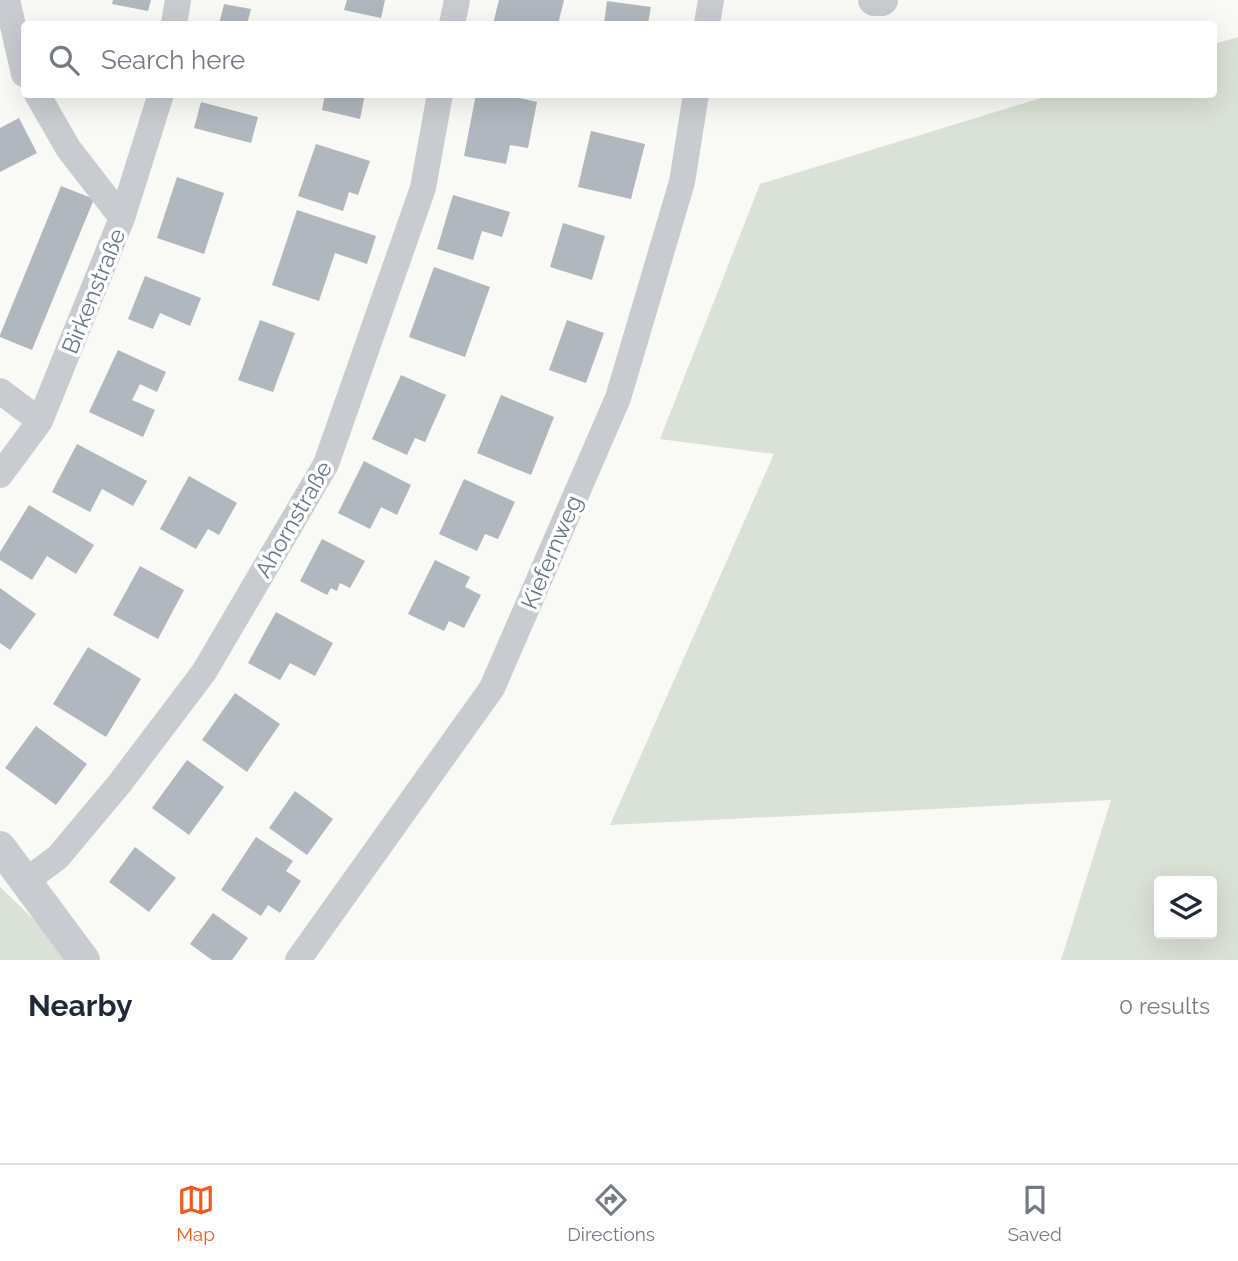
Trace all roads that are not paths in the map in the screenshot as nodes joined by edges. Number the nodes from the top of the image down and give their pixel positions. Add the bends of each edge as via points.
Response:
1 (7, 0) edge
2 (178, 0) edge
3 (457, 0) edge
4 (710, 0) edge
5 (874, 0) edge
6 (882, 0) edge
7 (174, 21) edge
8 (453, 21) edge
9 (707, 21) edge
10 (21, 61) edge
11 (39, 98) edge
12 (160, 98) edge
13 (439, 98) edge
14 (695, 98) edge
15 (122, 218) junction
16 (0, 391) edge
17 (40, 421) junction
18 (0, 475) edge
19 (0, 846) edge
20 (26, 881) junction
21 (84, 960) edge
22 (298, 960) edge

1 - 10 street
2 - 7 street
3 - 8 street
4 - 9 street
5 - 6 street
11 - 15 street via 68,148
12 - 15 street, Birkenstraße
13 - 20 street, Ahornstraße via 423,188 326,464 204,673 58,857
14 - 22 street, Kiefernweg via 682,182 618,398 492,688
15 - 17 street, Birkenstraße
16 - 17 street
17 - 18 street, Birkenstraße
19 - 20 street
20 - 21 street

